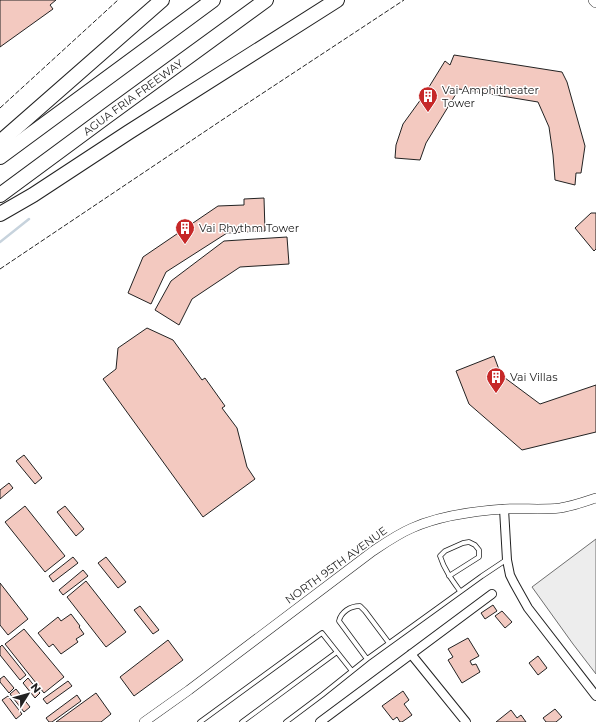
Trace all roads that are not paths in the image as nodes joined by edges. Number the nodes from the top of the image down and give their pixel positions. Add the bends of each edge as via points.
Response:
1 (162, 0) edge
2 (213, 0) edge
3 (266, 0) edge
4 (336, 0) edge
5 (594, 0) edge
6 (596, 2) edge
7 (0, 142) edge
8 (0, 157) edge
9 (0, 196) edge
10 (0, 214) edge
11 (596, 498) edge
12 (504, 509) junction
13 (507, 560) junction
14 (449, 576) junction
15 (460, 591) junction
16 (492, 594) dead end
17 (389, 643) junction
18 (337, 652) junction
19 (411, 654) junction
20 (367, 659) junction
21 (352, 671) junction
22 (596, 696) edge
23 (144, 722) edge
24 (200, 722) edge
25 (242, 722) edge
26 (286, 722) edge
27 (320, 722) edge
28 (466, 722) edge

1 - 7 highway
2 - 8 highway
3 - 9 highway, AGUA FRIA FREEWAY
4 - 10 highway
5 - 6 main road
11 - 12 street, NORTH 95TH AVENUE via 560,508
12 - 13 street
12 - 23 street, NORTH 95TH AVENUE via 441,518 398,535 366,556
13 - 15 lane
13 - 22 street via 510,575 528,608
14 - 14 lane via 440,556 463,543 475,545 479,550 479,557
14 - 15 lane
15 - 17 lane
16 - 19 street
17 - 20 lane
17 - 20 lane via 360,606 346,610 339,621
18 - 21 lane
18 - 24 lane via 322,633
18 - 25 lane
19 - 27 street
19 - 28 street
20 - 21 lane
21 - 26 lane

